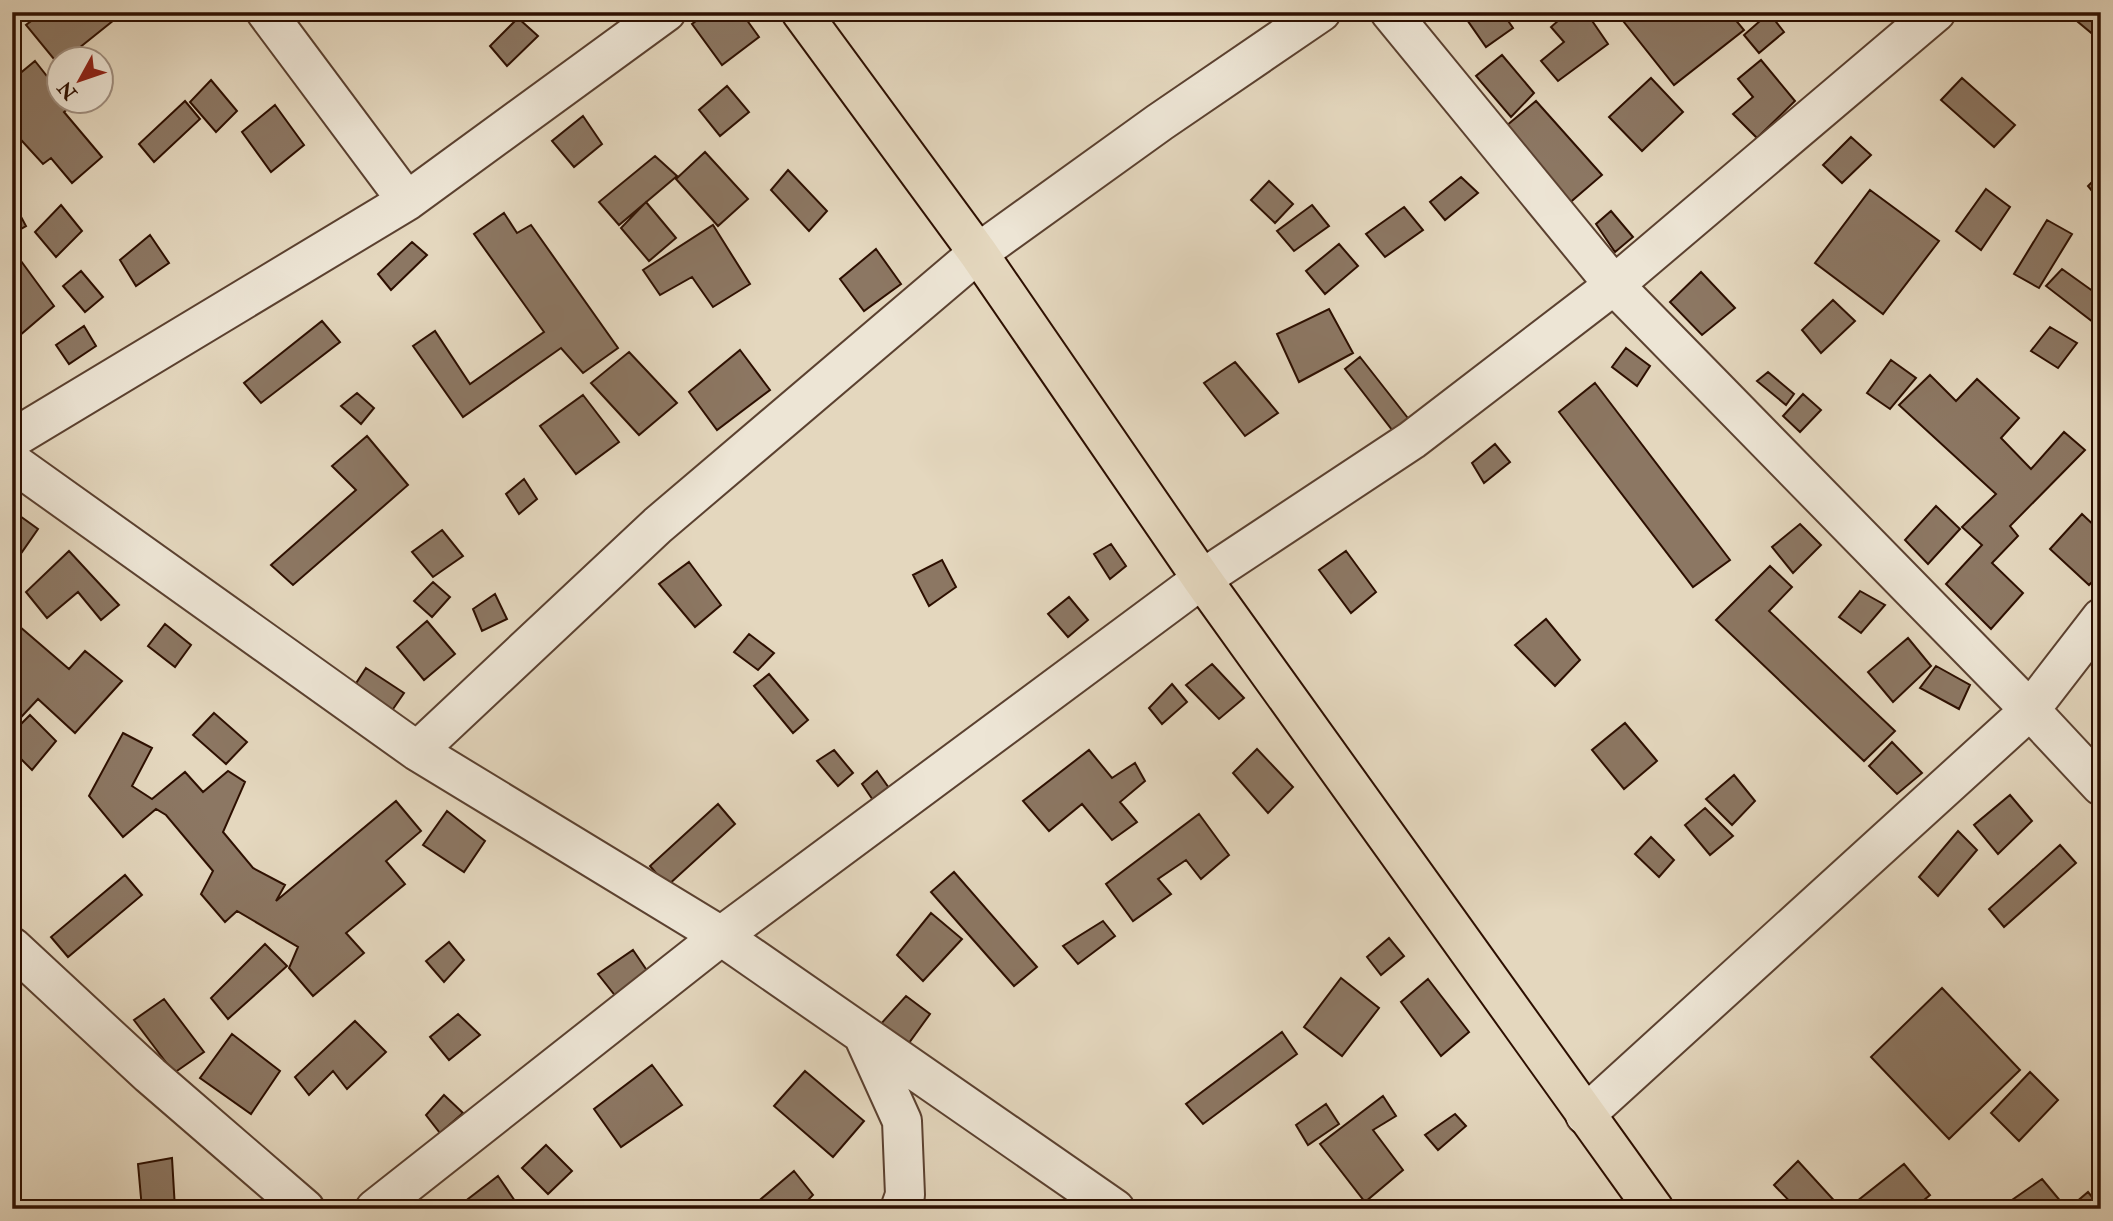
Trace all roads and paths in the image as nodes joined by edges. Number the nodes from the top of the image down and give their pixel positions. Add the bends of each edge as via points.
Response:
1 (266, 12) edge
2 (666, 12) edge
3 (801, 12) edge
4 (1321, 12) edge
5 (1390, 12) edge
6 (1936, 12) edge
7 (407, 201) junction
8 (978, 253) junction
9 (1614, 285) junction
10 (12, 439) edge
11 (12, 462) edge
12 (1202, 579) junction
13 (2101, 618) edge
14 (2030, 710) junction
15 (417, 751) junction
16 (2101, 786) edge
17 (720, 936) junction
18 (12, 947) edge
19 (863, 1034) junction
20 (1585, 1115) junction
21 (305, 1209) edge
22 (375, 1209) edge
23 (900, 1209) edge
24 (1115, 1209) edge
25 (1654, 1209) edge

1 - 7 street
2 - 7 street
3 - 8 highway
4 - 8 street
5 - 9 street
6 - 9 street
7 - 10 street
8 - 12 highway
8 - 15 street via 658,525
9 - 12 street via 1412,440
9 - 14 street
11 - 15 street
12 - 17 street
12 - 20 highway
13 - 14 street
14 - 16 street
14 - 20 street
15 - 17 street
17 - 19 street
17 - 22 street
18 - 21 street
19 - 23 street via 902,1121 905,1195
19 - 24 street
20 - 25 highway

